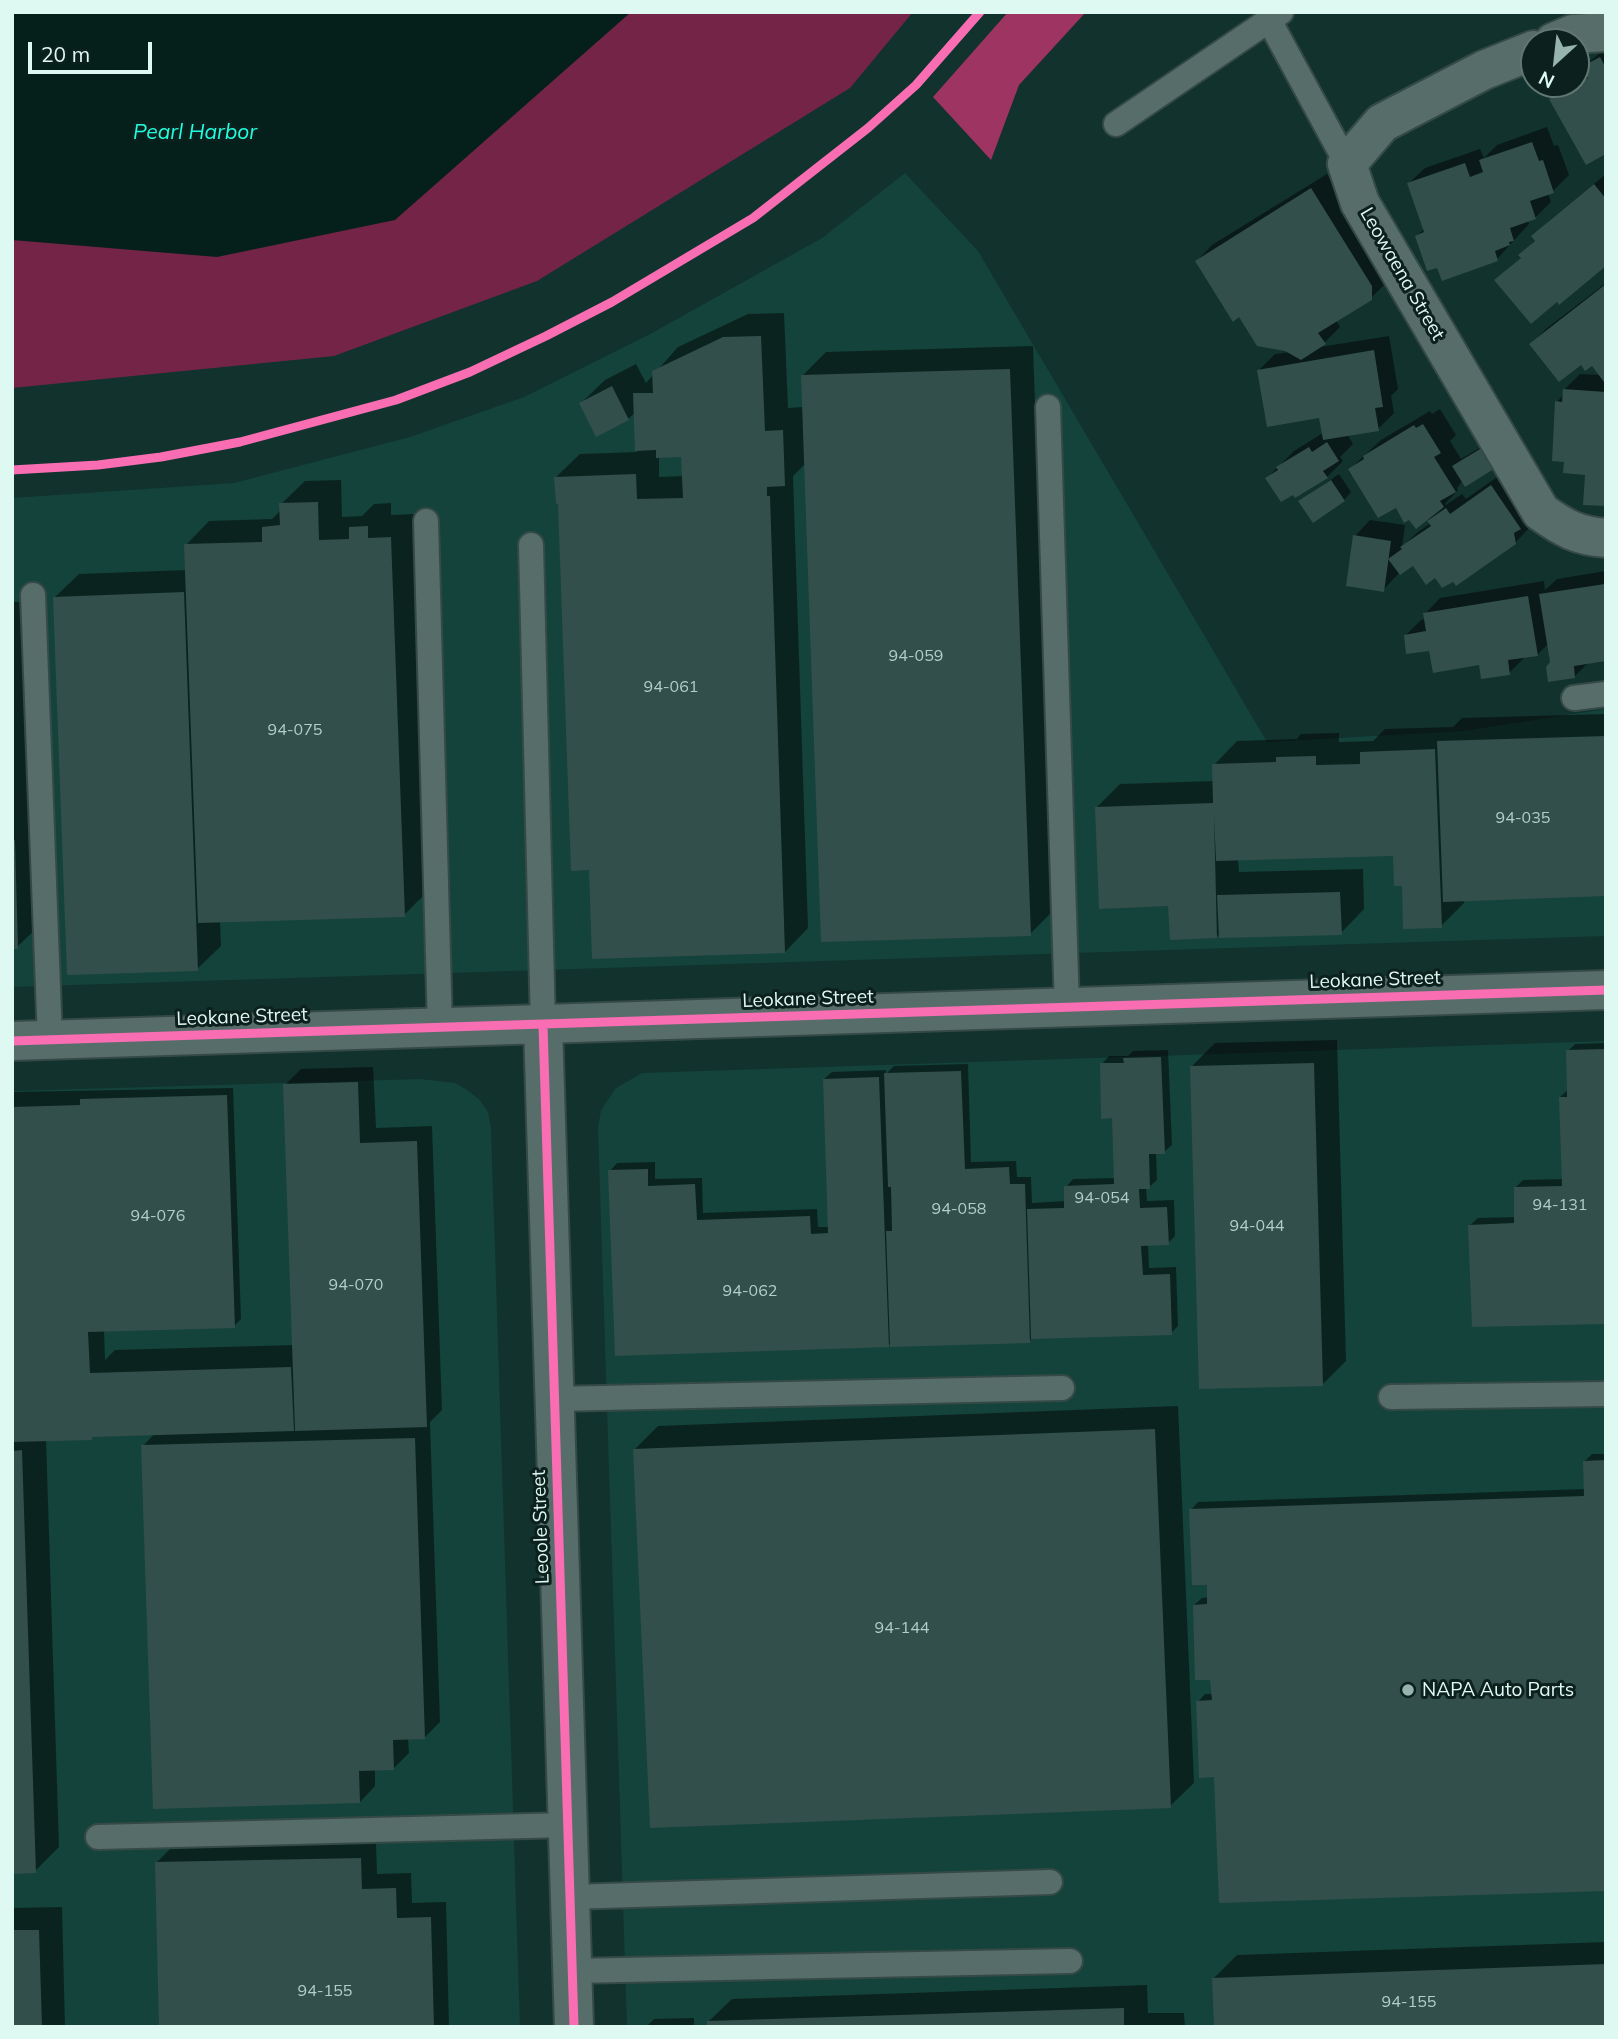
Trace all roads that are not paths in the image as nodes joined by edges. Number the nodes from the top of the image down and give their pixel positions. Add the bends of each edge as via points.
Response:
1 (1275, 16) edge
2 (1520, 55) edge
3 (1116, 124) dead end
4 (1347, 164) junction
5 (1048, 407) dead end
6 (426, 522) dead end
7 (1606, 538) edge
8 (531, 545) dead end
9 (33, 595) dead end
10 (1606, 694) edge
11 (1574, 698) dead end
12 (1606, 990) edge
13 (1067, 1008) junction
14 (543, 1026) junction
15 (440, 1028) junction
16 (50, 1040) junction
17 (12, 1041) edge
18 (1062, 1388) dead end
19 (1606, 1394) edge
20 (1391, 1397) dead end
21 (555, 1399) junction
22 (568, 1825) junction
23 (97, 1837) dead end
24 (1050, 1882) dead end
25 (570, 1897) junction
26 (1070, 1961) dead end
27 (572, 1971) junction
28 (574, 2027) edge

1 - 3 lane
1 - 4 lane
2 - 4 street via 1382,123
4 - 7 street, Leowaena Street via 1360,203 1541,512 1583,537
5 - 13 lane
6 - 15 lane
8 - 14 lane
9 - 16 lane
10 - 11 lane
12 - 13 street, Leokane Street
13 - 14 street, Leokane Street
14 - 15 street, Leokane Street
14 - 21 street, Leoole Street
15 - 16 street, Leokane Street
16 - 17 street, Leokane Street
18 - 21 lane
19 - 20 lane
21 - 22 street, Leoole Street
22 - 23 lane
22 - 25 street, Leoole Street
24 - 25 lane
25 - 27 street, Leoole Street
26 - 27 lane
27 - 28 street, Leoole Street

